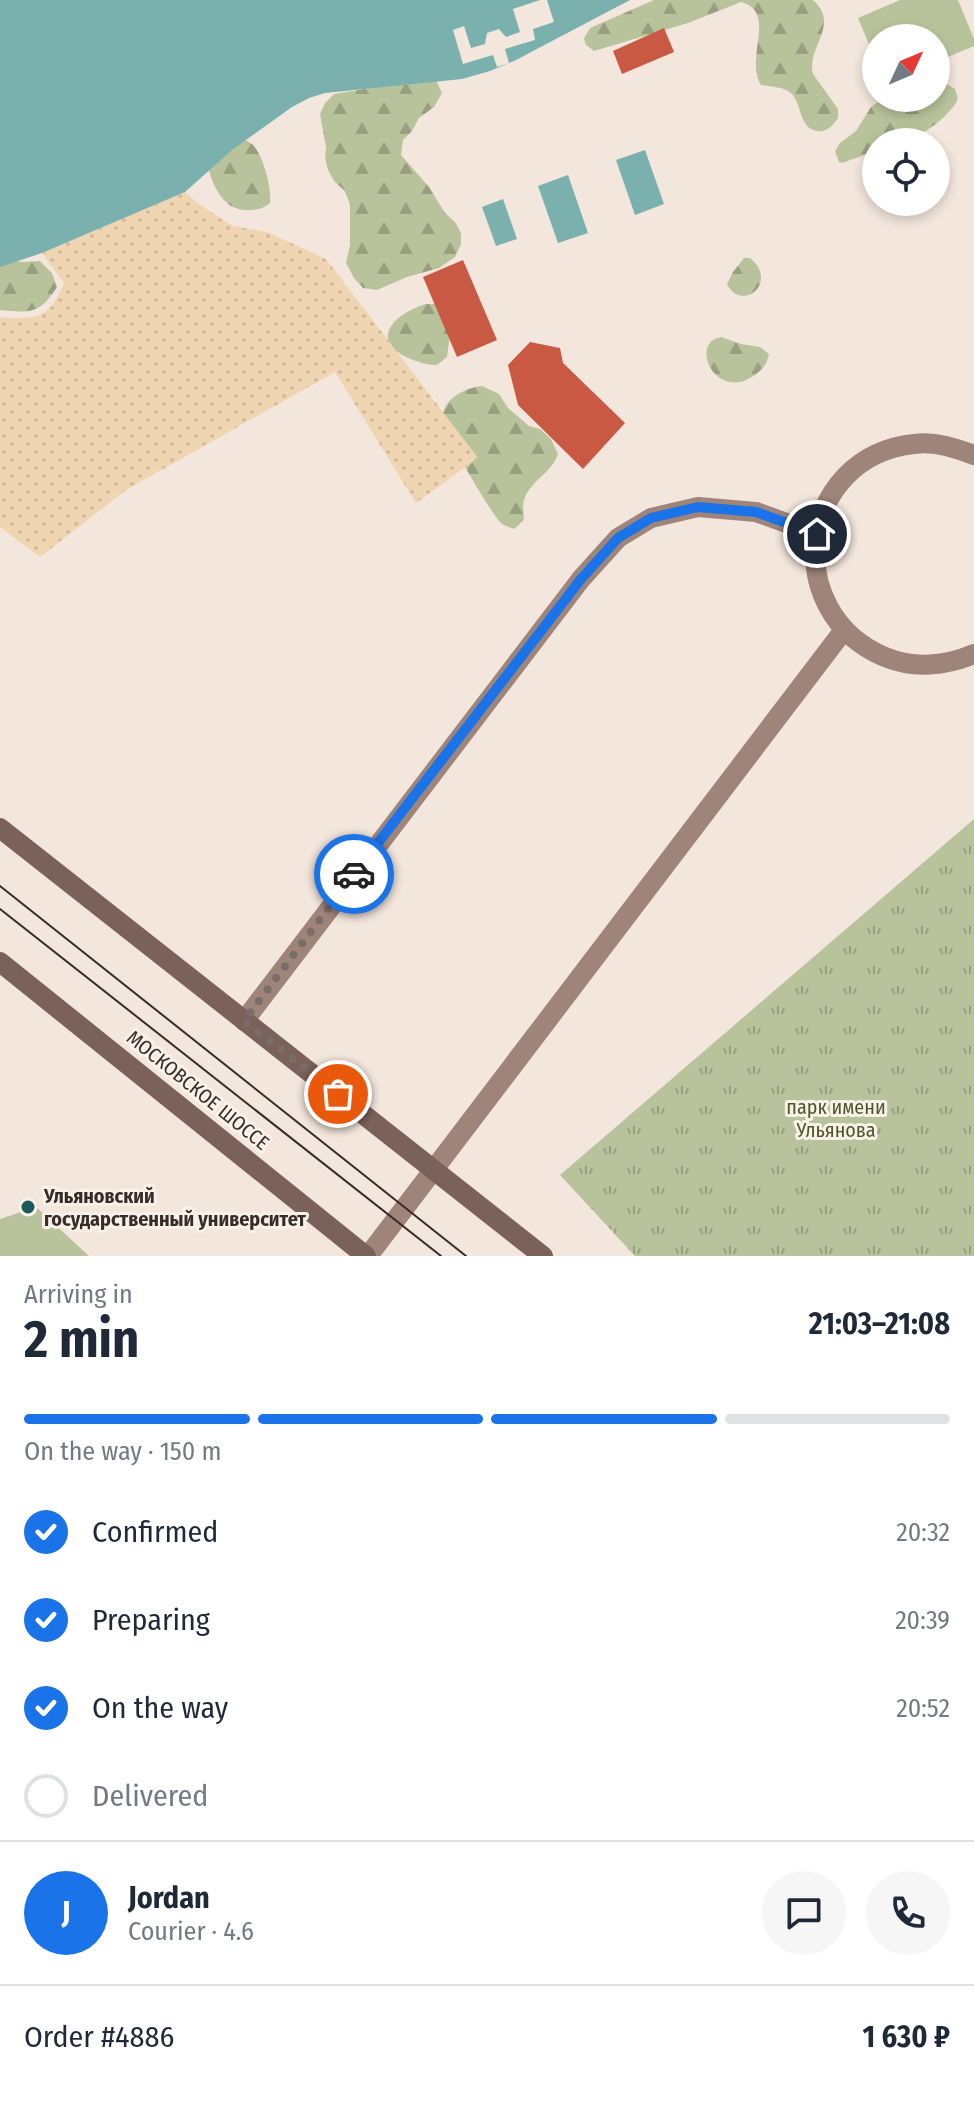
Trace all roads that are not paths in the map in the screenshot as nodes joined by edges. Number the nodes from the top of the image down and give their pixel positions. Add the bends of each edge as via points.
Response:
1 (974, 455) edge
2 (817, 534) junction
3 (844, 630) junction
4 (974, 654) edge
5 (0, 828) edge
6 (0, 962) edge
7 (244, 1021) junction
8 (367, 1256) edge
9 (543, 1256) edge

1 - 2 street via 946,445 915,444 885,451 858,466 836,488
2 - 3 street via 816,576 826,605
2 - 7 street via 756,512 698,507 651,518 618,538 571,592
3 - 4 street via 868,650 896,662 927,666
3 - 8 street
5 - 7 main road, bridge
6 - 8 main road, МОСКОВСКОЕ ШОССЕ
7 - 9 main road, bridge

